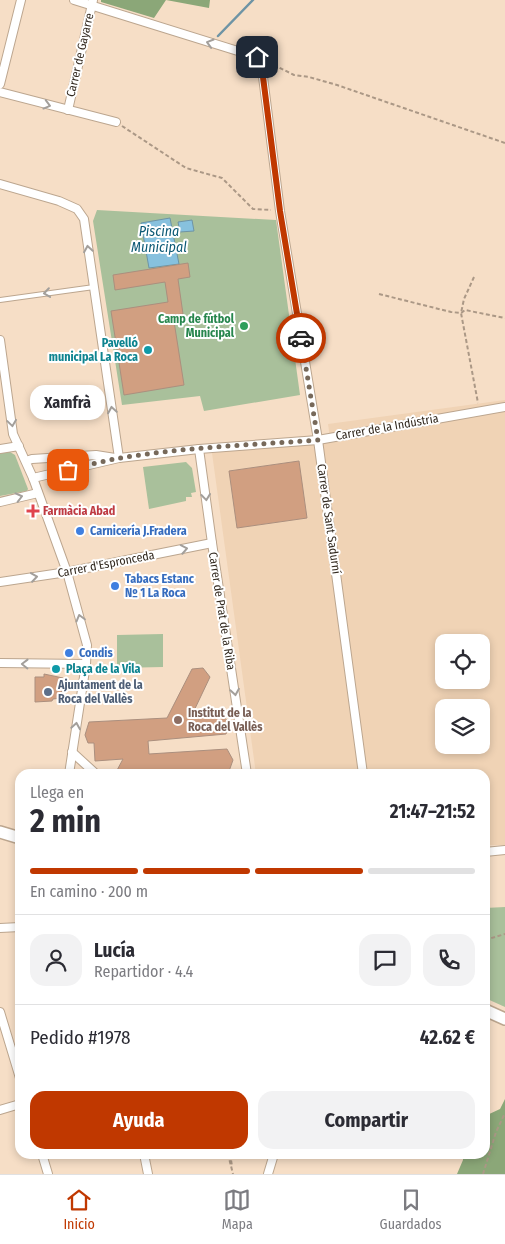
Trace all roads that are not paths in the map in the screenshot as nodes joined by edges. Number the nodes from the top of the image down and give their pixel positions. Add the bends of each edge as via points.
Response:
1 (21, 0) edge
2 (74, 0) edge
3 (92, 3) edge
4 (0, 84) edge
5 (0, 92) edge
6 (68, 110) junction
7 (116, 122) road end
8 (0, 184) edge
9 (94, 287) junction
10 (0, 300) edge
11 (0, 340) edge
12 (505, 407) edge
13 (318, 440) junction
14 (18, 446) junction
15 (0, 448) edge
16 (199, 449) junction
17 (119, 458) junction
18 (26, 461) junction
19 (33, 478) junction
20 (38, 493) junction
21 (0, 502) edge
22 (212, 543) junction
23 (67, 572) junction
24 (0, 582) edge
25 (0, 664) edge
26 (86, 664) junction
27 (72, 752) junction
28 (69, 769) edge
29 (91, 769) edge
30 (246, 769) edge
31 (362, 769) edge
32 (0, 832) edge
33 (15, 836) edge
34 (505, 850) edge
35 (490, 852) edge
36 (15, 927) edge
37 (0, 928) edge
38 (0, 1012) edge
39 (490, 1012) edge
40 (505, 1019) edge
41 (15, 1062) edge
42 (15, 1106) edge
43 (0, 1110) edge
44 (44, 1159) edge
45 (145, 1159) edge
46 (272, 1159) edge
47 (48, 1174) edge
48 (148, 1174) edge
49 (268, 1174) edge

1 - 4 street
2 - 3 street
3 - 6 street, Carrer de Gayarre
13 -> 3 street, Carrer de Sant Sadurní via 280,211 262,69 257,57
5 -> 6 street
6 - 7 street
9 -> 8 street via 84,219 77,209
9 -> 10 lane
17 -> 9 street
11 -> 14 street via 13,434
12 - 13 street, Carrer de la Indústria
13 - 16 street, Carrer de la Indústria
13 - 31 street, Carrer de Sant Sadurní
14 - 15 street
14 - 18 street
16 - 17 street, Carrer de la Indústria
16 -> 22 street, Carrer de Prat de la Riba
17 - 18 street, Carrer de la Indústria via 96,455
17 - 19 street, Carrer de la Indústria
18 - 19 street
19 - 20 street
21 -> 20 street
20 - 23 street
23 -> 22 street, Carrer d'Espronceda
22 -> 30 street, Carrer de Prat de la Riba
24 -> 23 street, Carrer d'Espronceda
26 -> 23 street via 87,645
26 -> 25 street
27 -> 26 street
27 - 28 street
27 - 29 street
32 - 33 street
34 - 35 street
36 - 37 street
38 - 41 street
39 - 40 street
42 - 43 street
44 - 47 street
45 - 48 street
46 - 49 street

